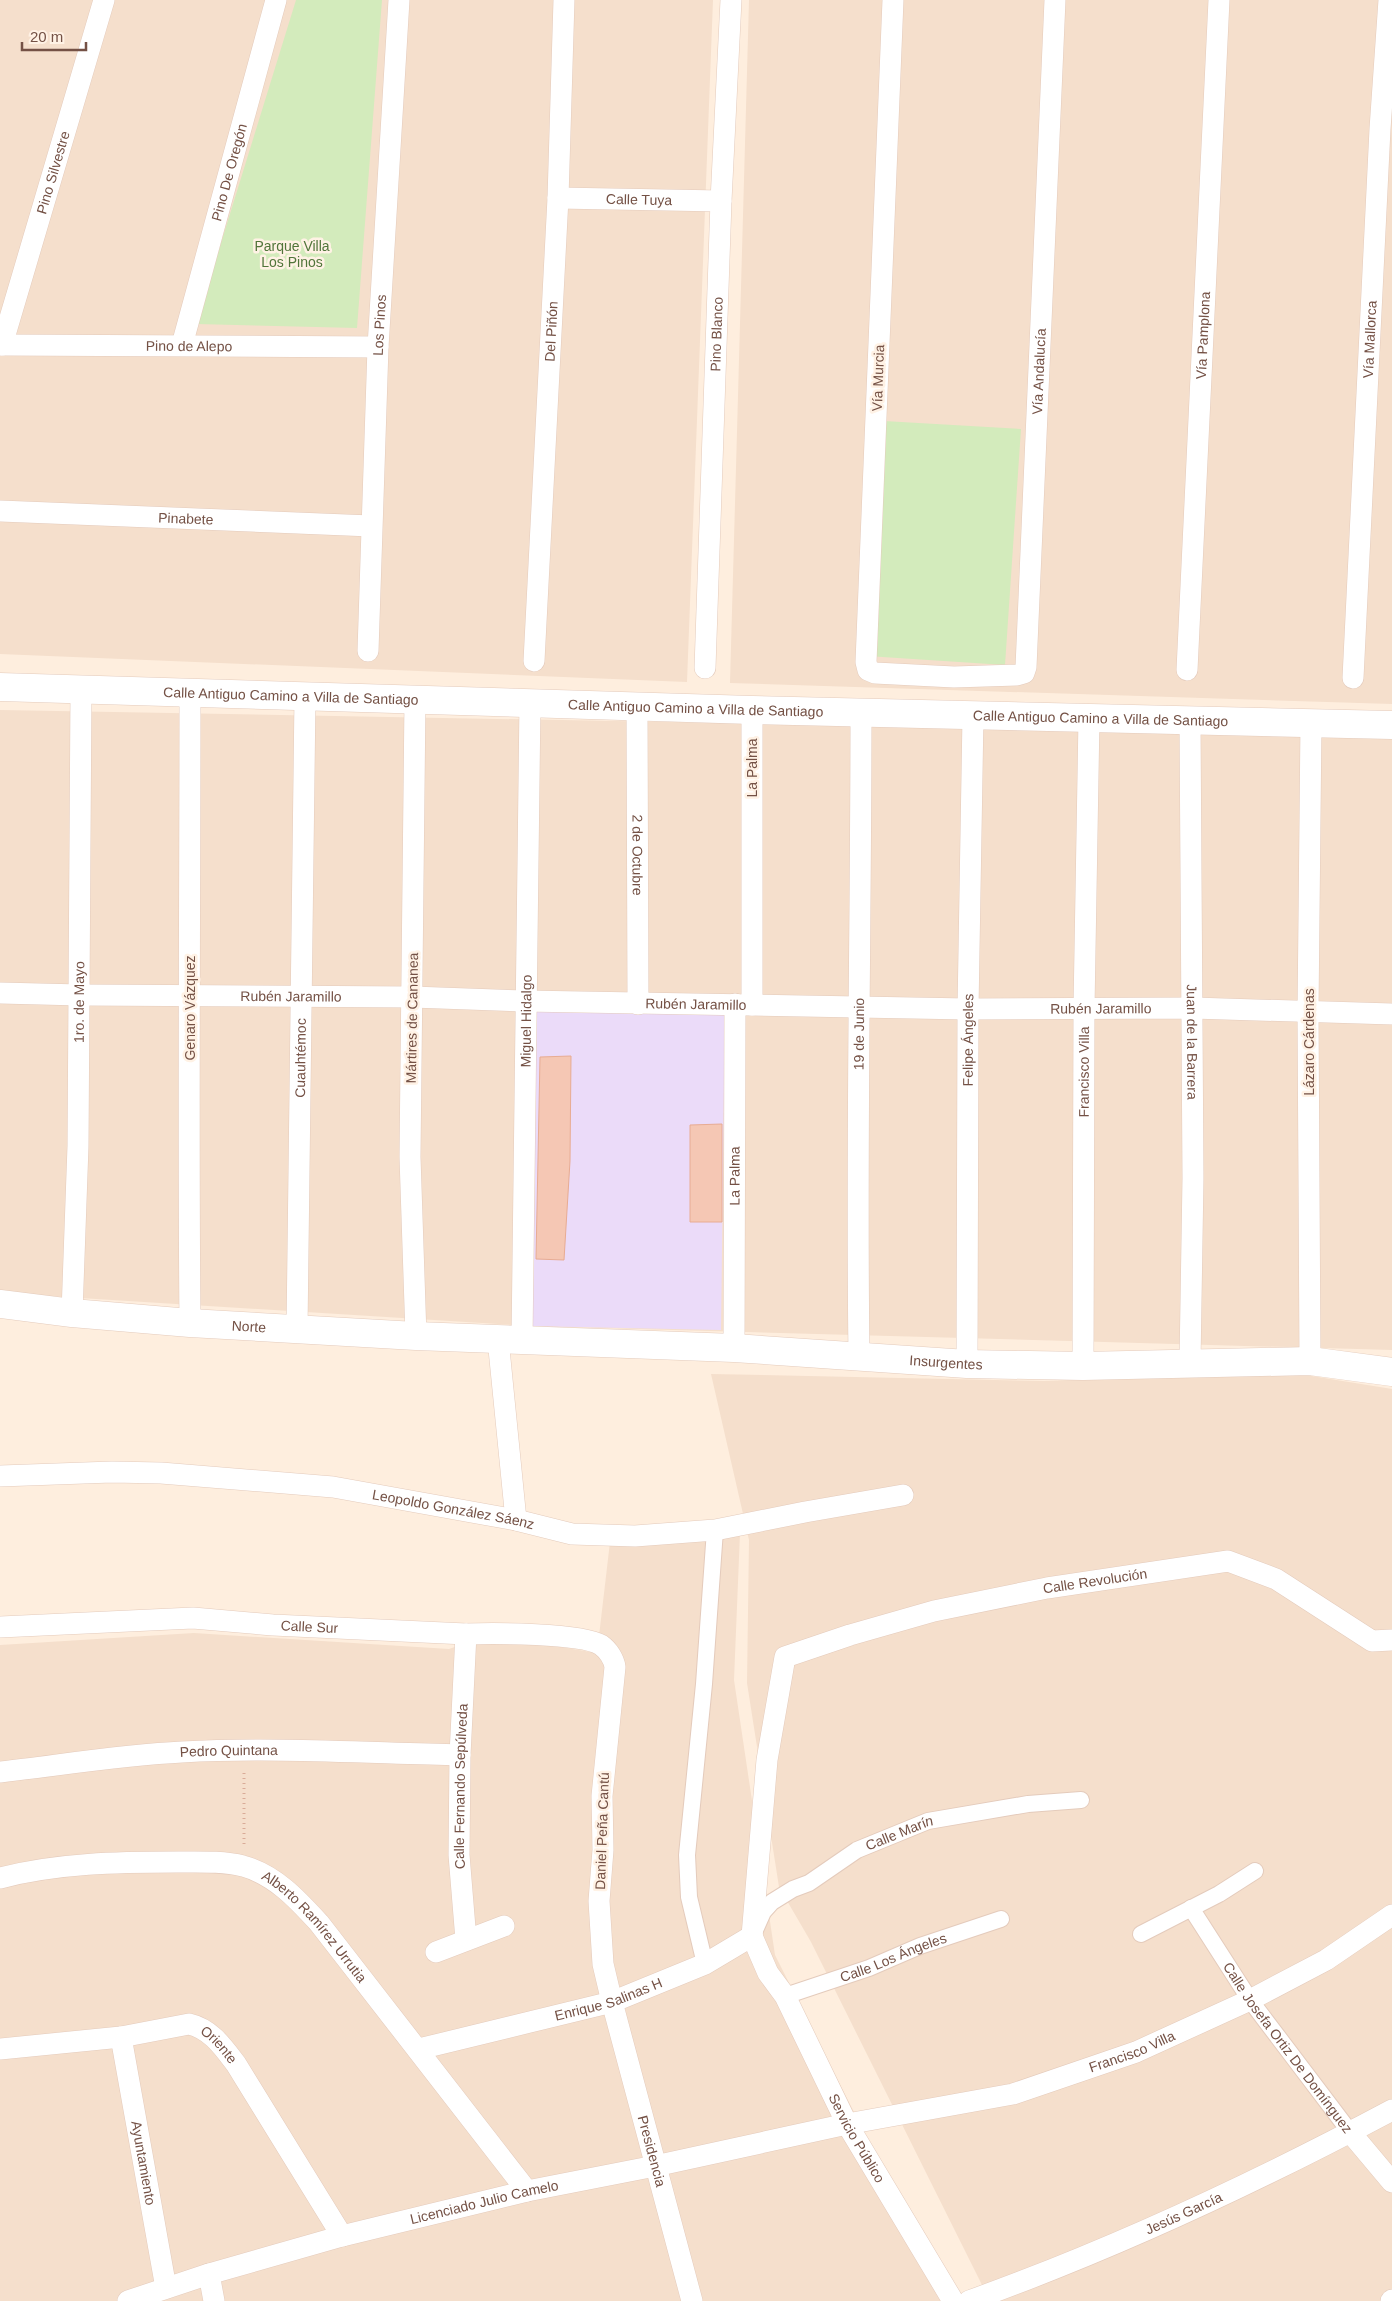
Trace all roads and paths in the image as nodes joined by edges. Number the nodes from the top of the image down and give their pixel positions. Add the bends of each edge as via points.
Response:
1 (104, 0) edge
2 (276, 0) edge
3 (399, 0) edge
4 (564, 0) edge
5 (731, 0) edge
6 (893, 0) edge
7 (1055, 0) edge
8 (1219, 0) edge
9 (1389, 0) edge
10 (1386, 130) edge
11 (558, 198) junction
12 (721, 201) junction
13 (1, 345) edge
14 (182, 345) junction
15 (378, 347) junction
16 (0, 512) edge
17 (371, 526) junction
18 (368, 651) dead end
19 (534, 662) dead end
20 (705, 668) dead end
21 (1187, 670) dead end
22 (954, 677) joint
23 (1353, 678) dead end
24 (0, 687) edge
25 (81, 691) junction
26 (190, 693) junction
27 (305, 697) junction
28 (415, 700) junction
29 (530, 702) junction
30 (637, 705) junction
31 (752, 710) junction
32 (861, 712) junction
33 (973, 716) junction
34 (1089, 718) junction
35 (1190, 721) junction
36 (1311, 722) junction
37 (1392, 725) edge
38 (0, 992) edge
39 (190, 995) junction
40 (80, 996) junction
41 (302, 996) junction
42 (412, 997) junction
43 (525, 1001) junction
44 (638, 1004) junction
45 (744, 1005) junction
46 (861, 1007) junction
47 (1084, 1008) junction
48 (1193, 1008) junction
49 (968, 1009) junction
50 (1308, 1012) junction
51 (1392, 1014) edge
52 (0, 1304) edge
53 (72, 1313) junction
54 (190, 1323) junction
55 (297, 1329) junction
56 (416, 1336) junction
57 (510, 1339) junction
58 (734, 1348) junction
59 (859, 1355) junction
60 (1310, 1362) junction
61 (1190, 1363) junction
62 (967, 1364) junction
63 (1083, 1366) junction
64 (1392, 1372) edge
65 (0, 1476) edge
66 (903, 1495) dead end
67 (516, 1520) junction
68 (715, 1530) junction
69 (0, 1627) edge
70 (466, 1634) junction
71 (1392, 1640) edge
72 (612, 1659) joint
73 (244, 1750) junction
74 (460, 1755) junction
75 (0, 1772) edge
76 (1081, 1800) dead end
77 (244, 1866) junction
78 (1254, 1871) dead end
79 (0, 1878) edge
80 (1191, 1908) junction
81 (1392, 1915) edge
82 (1001, 1919) dead end
83 (504, 1926) dead end
84 (1141, 1934) dead end
85 (752, 1936) junction
86 (466, 1940) junction
87 (436, 1952) dead end
88 (705, 1964) junction
89 (785, 1996) junction
90 (1250, 2000) junction
91 (612, 2002) junction
92 (121, 2037) junction
93 (418, 2048) junction
94 (0, 2049) edge
95 (1392, 2110) edge
96 (847, 2124) junction
97 (1350, 2132) junction
98 (655, 2166) junction
99 (1392, 2182) edge
100 (527, 2191) junction
101 (342, 2236) junction
102 (209, 2274) junction
103 (166, 2288) junction
104 (128, 2301) edge
105 (214, 2301) edge
106 (692, 2301) edge
107 (953, 2301) edge
108 (969, 2301) edge

1 - 13 street, Pino Silvestre
2 - 14 street, Pino De Oregón
3 - 15 street, Los Pinos
4 - 11 street, Del Piñón
5 - 12 street, Pino Blanco
6 - 22 street, Vía Murcia via 866,662 868,670 875,673
7 - 22 street, Vía Andalucía via 1026,667 1024,673 1016,675
8 - 21 street, Vía Pamplona
9 - 10 street, Vía Mallorca
10 - 23 street, Vía Mallorca
11 - 12 street, Calle Tuya
11 - 19 street, Del Piñón
12 - 20 street, Pino Blanco
13 - 14 street, Pino de Alepo
14 - 15 street, Pino de Alepo
15 - 17 street, Los Pinos
16 - 17 street, Pinabete
17 - 18 street, Los Pinos
24 - 25 street, Calle Antiguo Camino a Villa de Santiago
25 - 26 street, Calle Antiguo Camino a Villa de Santiago
25 - 40 street, 1ro. de Mayo
26 - 27 street, Calle Antiguo Camino a Villa de Santiago
26 - 39 street, Genaro Vázquez
27 - 28 street, Calle Antiguo Camino a Villa de Santiago
27 - 41 street, Cuauhtémoc
28 - 29 street, Calle Antiguo Camino a Villa de Santiago
28 - 42 street, Mártires de Cananea
29 - 30 street, Calle Antiguo Camino a Villa de Santiago
29 - 43 street, Miguel Hidalgo
30 - 31 street, Calle Antiguo Camino a Villa de Santiago
30 - 44 street, 2 de Octubre
31 - 32 street, Calle Antiguo Camino a Villa de Santiago
31 - 45 street, La Palma
32 - 33 street, Calle Antiguo Camino a Villa de Santiago
32 - 46 street, 19 de Junio
33 - 34 street, Calle Antiguo Camino a Villa de Santiago
33 - 49 street, Felipe Ángeles
34 - 35 street, Calle Antiguo Camino a Villa de Santiago
34 - 47 street, Francisco Villa
35 - 36 street, Calle Antiguo Camino a Villa de Santiago
35 - 48 street, Juan de la Barrera
36 - 37 street, Calle Antiguo Camino a Villa de Santiago
36 - 50 street, Lázaro Cárdenas
38 - 40 street, Rubén Jaramillo
39 - 40 street, Rubén Jaramillo
39 - 41 street, Rubén Jaramillo
39 - 54 street, Genaro Vázquez
40 - 53 street, 1ro. de Mayo
41 - 42 street, Rubén Jaramillo
41 - 55 street, Cuauhtémoc
42 - 43 street, Rubén Jaramillo
42 - 56 street, Mártires de Cananea via 410,1158
43 - 44 street, Rubén Jaramillo
43 - 57 street, Miguel Hidalgo
44 - 45 street, Rubén Jaramillo
45 - 46 street, Rubén Jaramillo
45 - 58 street, La Palma
46 - 49 street, Rubén Jaramillo
46 - 59 street, 19 de Junio via 856,1172
47 - 48 street, Rubén Jaramillo
47 - 49 street, Rubén Jaramillo
47 - 63 street, Francisco Villa
48 - 50 street, Rubén Jaramillo
48 - 61 street, Juan de la Barrera
49 - 62 street, Felipe Ángeles
50 - 51 street, Rubén Jaramillo
50 - 60 street, Lázaro Cárdenas
52 - 53 street, Norte
53 - 54 street, Norte
54 - 55 street, Norte
55 - 56 street, Norte
56 - 57 street, Norte
57 - 58 street, Insurgentes
57 - 67 street, Miguel Hidalgo
58 - 59 street, Insurgentes
59 - 62 street, Insurgentes
60 - 61 street, Insurgentes
60 - 64 street, Insurgentes
61 - 63 street, Insurgentes
62 - 63 street, Insurgentes
65 - 67 street, Leopoldo González Sáenz via 161,1473 332,1487
66 - 68 street, Leopoldo González Sáenz
67 - 68 street, Leopoldo González Sáenz via 572,1534 635,1536
68 - 88 street via 687,1855 689,1897
69 - 70 street, Calle Sur via 193,1618 273,1626
70 - 72 street, Calle Sur via 581,1639 601,1646
70 - 74 street, Calle Fernando Sepúlveda
71 - 85 street, Calle Revolución via 1372,1641 1276,1579 1228,1561 1047,1588 934,1611 786,1656 767,1760
72 - 91 street, Daniel Peña Cantú via 615,1668 602,1796 603,1850 599,1900 603,1964
73 - 74 street, Pedro Quintana
73 - 75 street, Pedro Quintana via 142,1754
73 - 77 path
74 - 86 street, Calle Fernando Sepúlveda via 459,1855
76 - 85 street, Calle Marín via 1028,1804 928,1821 858,1850 772,1902 763,1912
77 - 79 street, Alberto Ramírez Urrutia via 214,1862 114,1863 56,1866
77 - 93 street, Alberto Ramírez Urrutia via 270,1878 306,1908
78 - 80 street
80 - 84 street
80 - 90 street, Calle Josefa Ortiz De Domínguez
81 - 90 street, Francisco Villa via 1326,1960
82 - 89 street, Calle Los Ángeles
83 - 86 street
85 - 88 street, Enrique Salinas H
85 - 89 street, Servicio Público via 768,1973
86 - 87 street
88 - 91 street, Enrique Salinas H
89 - 96 street, Servicio Público
90 - 96 street, Francisco Villa via 1136,2052 1013,2094
90 - 97 street, Calle Josefa Ortiz De Domínguez
91 - 93 street, Enrique Salinas H
91 - 98 street, Presidencia
92 - 94 street, Oriente
92 - 101 street, Oriente via 190,2024 208,2032 236,2064
92 - 103 street, Ayuntamiento
93 - 100 street, Alberto Ramírez Urrutia
95 - 97 street, Jesús García
96 - 98 street, Licenciado Julio Camelo
96 - 107 street, Servicio Público
97 - 99 street, Calle Josefa Ortiz De Domínguez
97 - 108 street, Jesús García via 1157,2226 1041,2275
98 - 100 street, Licenciado Julio Camelo
98 - 106 street, Presidencia
100 - 101 street, Licenciado Julio Camelo
101 - 102 street, Licenciado Julio Camelo
102 - 103 street, Licenciado Julio Camelo
102 - 105 street
103 - 104 street, Licenciado Julio Camelo

